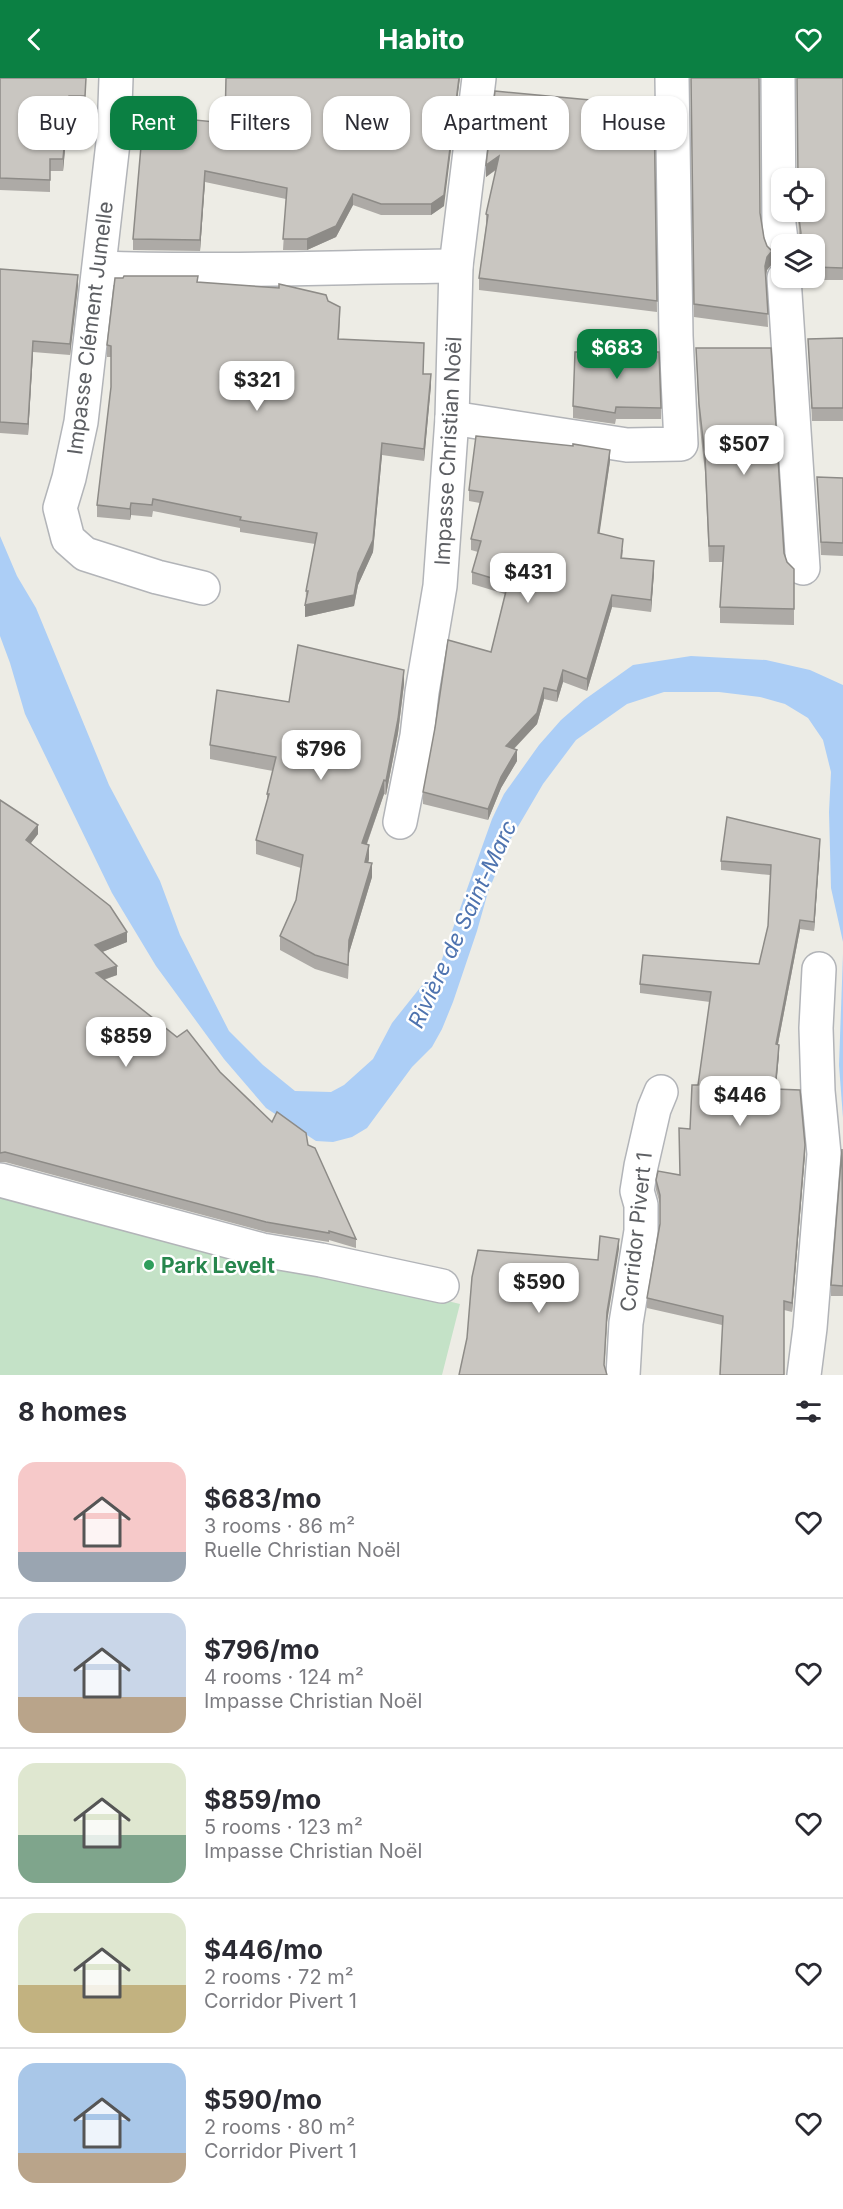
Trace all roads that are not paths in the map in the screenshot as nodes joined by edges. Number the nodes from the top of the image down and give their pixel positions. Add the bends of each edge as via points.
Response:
1 (116, 78) edge
2 (479, 78) edge
3 (672, 78) edge
4 (778, 78) edge
5 (780, 234) edge
6 (456, 266) junction
7 (100, 268) junction
8 (785, 288) edge
9 (452, 418) junction
10 (803, 568) dead end
11 (203, 588) dead end
12 (400, 822) dead end
13 (819, 969) dead end
14 (661, 1092) dead end
15 (0, 1180) edge
16 (441, 1286) dead end
17 (623, 1375) edge
18 (804, 1375) edge

1 - 7 street, Impasse Clément Jumelle
2 - 6 street, Impasse Christian Noël
3 - 9 street via 681,444 627,445
4 - 5 street
6 - 7 street via 178,271
6 - 9 street, Impasse Christian Noël
7 - 11 street, Impasse Clément Jumelle via 81,422 60,507 68,539 85,554
8 - 10 street
9 - 12 street, Impasse Christian Noël via 440,586
13 - 18 street via 816,1028 824,1154
14 - 17 street, Corridor Pivert 1 via 637,1191 641,1231 626,1323
15 - 16 street via 262,1250

